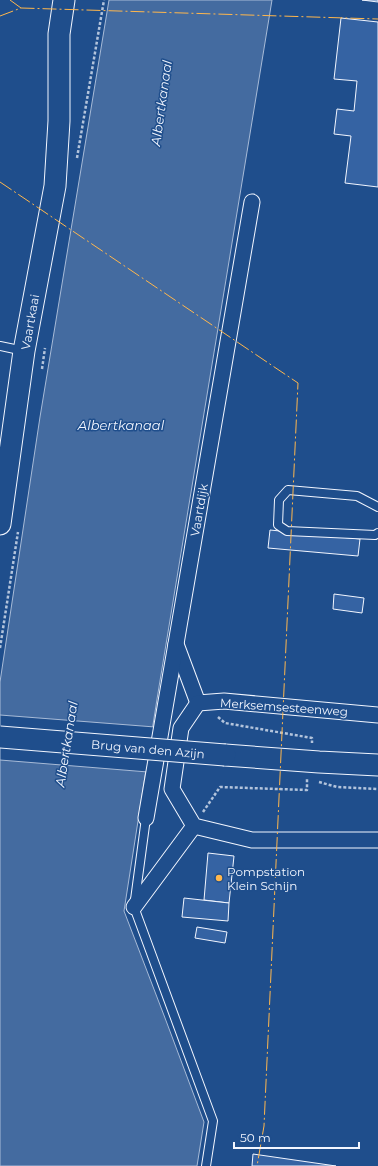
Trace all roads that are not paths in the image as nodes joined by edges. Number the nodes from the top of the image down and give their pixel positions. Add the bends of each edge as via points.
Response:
1 (64, 0) edge
2 (252, 202) dead end
3 (0, 346) edge
4 (24, 351) junction
5 (378, 507) edge
6 (9, 525) edge
7 (378, 533) edge
8 (176, 644) junction
9 (198, 703) junction
10 (378, 715) edge
11 (0, 737) edge
12 (378, 765) edge
13 (146, 818) joint
14 (194, 826) junction
15 (378, 840) edge
16 (134, 907) junction
17 (206, 1166) edge

1 - 4 street, Vaartkaai via 59,34 59,121 55,186
2 - 8 street, Vaartdijk
3 - 4 lane
4 - 6 street, Vaartkaai
5 - 7 lane via 356,496 288,490 279,500 278,525 288,531 376,535
8 - 9 street
8 - 13 street, Vaartdijk
9 - 10 street, Merksemsesteenweg via 224,700
9 - 14 street via 181,728 172,789
11 - 12 street, Brug van den Azijn, bridge
13 - 16 lane
14 - 15 street via 252,840
14 - 16 street
16 - 17 lane via 213,1121

